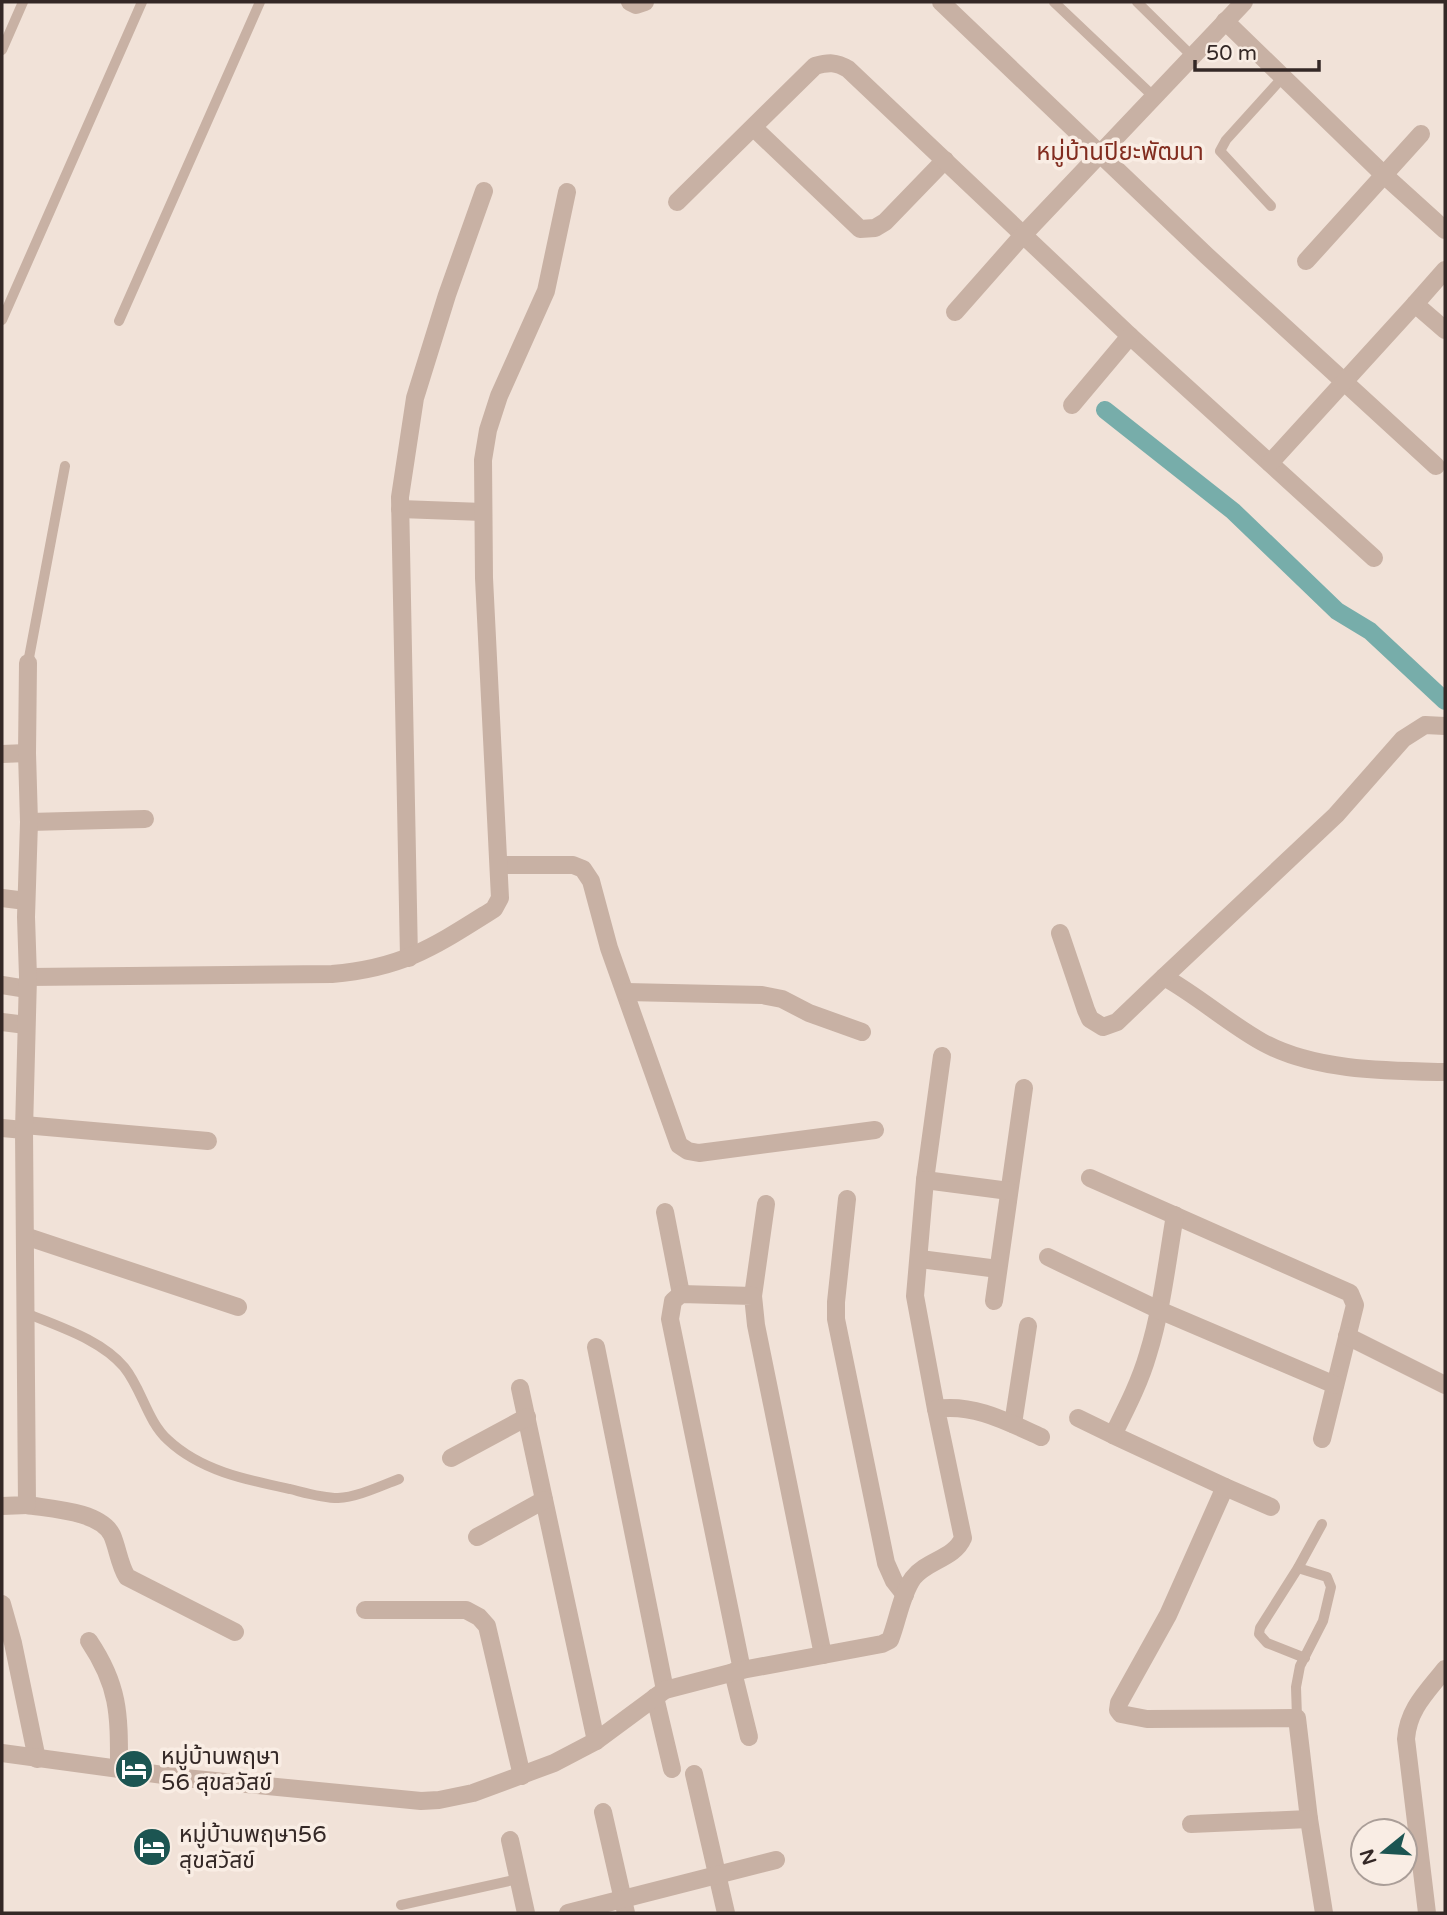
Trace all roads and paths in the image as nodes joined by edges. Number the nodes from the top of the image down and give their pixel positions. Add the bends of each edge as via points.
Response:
1 (23, 2) edge
2 (142, 2) edge
3 (260, 2) edge
4 (630, 2) edge
5 (645, 2) edge
6 (941, 2) edge
7 (1054, 2) edge
8 (1138, 2) edge
9 (1244, 2) edge
10 (1225, 21) junction
11 (2, 50) edge
12 (1192, 56) junction
13 (1284, 76) junction
14 (1153, 96) junction
15 (754, 128) junction
16 (1421, 134) dead end
17 (1099, 153) junction
18 (945, 160) junction
19 (1383, 174) junction
20 (484, 191) dead end
21 (567, 192) dead end
22 (677, 202) dead end
23 (1271, 206) dead end
24 (1445, 230) edge
25 (1023, 235) junction
26 (1306, 261) dead end
27 (1445, 270) edge
28 (1415, 304) junction
29 (955, 312) dead end
30 (2, 320) edge
31 (119, 321) dead end
32 (1445, 330) edge
33 (1130, 336) junction
34 (1343, 382) junction
35 (1072, 405) dead end
36 (1270, 463) junction
37 (65, 466) dead end
38 (1436, 466) dead end
39 (400, 509) junction
40 (482, 512) junction
41 (1374, 558) dead end
42 (28, 663) joint
43 (1445, 726) edge
44 (27, 753) junction
45 (2, 754) edge
46 (145, 819) dead end
47 (29, 822) junction
48 (499, 865) junction
49 (2, 898) edge
50 (26, 901) junction
51 (1060, 933) dead end
52 (408, 958) junction
53 (1164, 977) junction
54 (27, 983) junction
55 (2, 985) edge
56 (626, 992) junction
57 (2, 1022) edge
58 (26, 1025) junction
59 (862, 1032) dead end
60 (943, 1056) dead end
61 (1445, 1072) edge
62 (1024, 1088) dead end
63 (2, 1128) edge
64 (24, 1128) junction
65 (875, 1130) dead end
66 (208, 1140) dead end
67 (1090, 1178) dead end
68 (925, 1180) junction
69 (1009, 1191) junction
70 (848, 1199) dead end
71 (766, 1204) dead end
72 (665, 1212) dead end
73 (1175, 1215) junction
74 (25, 1236) junction
75 (1048, 1256) dead end
76 (920, 1259) junction
77 (998, 1269) junction
78 (681, 1294) junction
79 (753, 1296) junction
80 (994, 1301) dead end
81 (237, 1307) dead end
82 (1159, 1310) junction
83 (26, 1313) junction
84 (1028, 1326) dead end
85 (1348, 1336) junction
86 (596, 1347) dead end
87 (1335, 1385) junction
88 (1445, 1385) edge
89 (520, 1388) dead end
90 (936, 1409) junction
91 (527, 1417) junction
92 (1078, 1418) dead end
93 (1013, 1424) junction
94 (1113, 1434) junction
95 (1041, 1437) dead end
96 (1322, 1439) dead end
97 (451, 1458) dead end
98 (399, 1479) dead end
99 (1225, 1487) junction
100 (544, 1500) junction
101 (2, 1506) edge
102 (27, 1506) junction
103 (1271, 1507) dead end
104 (1322, 1524) dead end
105 (477, 1538) dead end
106 (1298, 1568) junction
107 (905, 1595) junction
108 (2, 1604) edge
109 (365, 1610) dead end
110 (235, 1632) dead end
111 (89, 1641) dead end
112 (823, 1655) junction
113 (1305, 1658) junction
114 (1445, 1669) edge
115 (738, 1671) junction
116 (660, 1693) junction
117 (1297, 1718) junction
118 (749, 1737) dead end
119 (596, 1741) junction
120 (2, 1752) edge
121 (37, 1759) junction
122 (119, 1769) junction
123 (672, 1769) dead end
124 (694, 1774) dead end
125 (522, 1776) junction
126 (603, 1812) dead end
127 (1309, 1819) junction
128 (1191, 1824) dead end
129 (510, 1840) dead end
130 (776, 1860) dead end
131 (717, 1877) junction
132 (518, 1879) junction
133 (401, 1905) dead end
134 (624, 1906) edge
135 (526, 1913) edge
136 (568, 1913) edge
137 (726, 1913) edge
138 (1324, 1913) edge
139 (1427, 1913) edge

1 - 11 lane
2 - 30 lane
3 - 31 lane
4 - 5 street
6 - 17 street
7 - 14 lane
8 - 12 lane
9 - 10 street
10 - 12 street
10 - 13 street
12 - 14 street
13 - 19 street
13 - 23 lane via 1220,151
14 - 17 street
15 - 18 street via 815,66 838,63
15 - 18 street via 860,229 885,222
15 - 22 street
16 - 19 street
17 - 25 street
17 - 34 street
18 - 25 street
19 - 24 street
19 - 26 street
20 - 39 street via 415,398
21 - 40 street via 546,291 488,430
25 - 29 street
25 - 33 street
27 - 28 street
28 - 32 street
28 - 34 street
33 - 35 street
33 - 36 street
34 - 36 street
34 - 38 street
36 - 41 street
37 - 42 lane
39 - 40 street
39 - 52 street
40 - 48 street
42 - 44 street
43 - 53 street via 1425,725 1404,739 1336,815
44 - 45 street
44 - 47 street
46 - 47 street
47 - 50 street
48 - 52 street via 500,898 494,909
48 - 56 street via 573,864 583,869 591,881
49 - 50 street
50 - 54 street
51 - 53 street via 1090,1019 1104,1027 1117,1021
52 - 54 street via 385,967 332,974
53 - 61 street via 1263,1043 1293,1055 1318,1062
54 - 55 street
54 - 58 street
56 - 59 street via 762,995
56 - 65 street via 674,1135 688,1151
57 - 58 street
58 - 64 street
60 - 68 street
62 - 69 street
63 - 64 street
64 - 66 street
64 - 74 street
67 - 73 street
68 - 69 street
68 - 76 street
69 - 77 street
70 - 107 street via 836,1319 886,1563
71 - 79 street
72 - 78 street
73 - 82 street
73 - 85 street via 1350,1293 1355,1305
74 - 81 street
74 - 83 street
75 - 82 street
76 - 77 street
76 - 90 street via 915,1296
77 - 80 street
78 - 79 street
78 - 115 street via 673,1301 670,1319
79 - 112 street
82 - 87 street
82 - 94 street via 1138,1383
83 - 98 lane via 105,1350 124,1367 166,1438 189,1457 256,1482 340,1498
83 - 102 street
84 - 93 street
85 - 87 street
85 - 88 street
86 - 116 street
87 - 96 street
89 - 91 street
90 - 93 street via 955,1406
90 - 107 street via 963,1538 952,1553 914,1578
91 - 97 street
91 - 100 street
92 - 94 street
93 - 95 street
94 - 99 street
99 - 103 street
99 - 117 street via 1168,1615 1118,1710 1147,1719
100 - 105 street
100 - 119 street
101 - 102 street
102 - 110 street via 102,1522 127,1577
104 - 106 lane
106 - 113 lane via 1327,1577 1331,1587 1324,1621
106 - 113 lane via 1259,1634 1267,1643
107 - 112 street via 890,1640
108 - 121 street
109 - 125 street via 466,1610 479,1617 487,1626
111 - 122 street via 117,1700
112 - 115 street
113 - 117 lane via 1296,1687
114 - 139 street via 1407,1723
115 - 116 street
115 - 118 street
116 - 119 street
116 - 123 street
117 - 127 street
119 - 125 street
120 - 121 street
121 - 122 street
122 - 125 street via 421,1801 456,1797
124 - 131 street
126 - 134 street
127 - 128 street
127 - 138 street
129 - 132 street
130 - 131 street
131 - 134 street
131 - 137 street
132 - 133 lane
132 - 135 street
134 - 136 street

